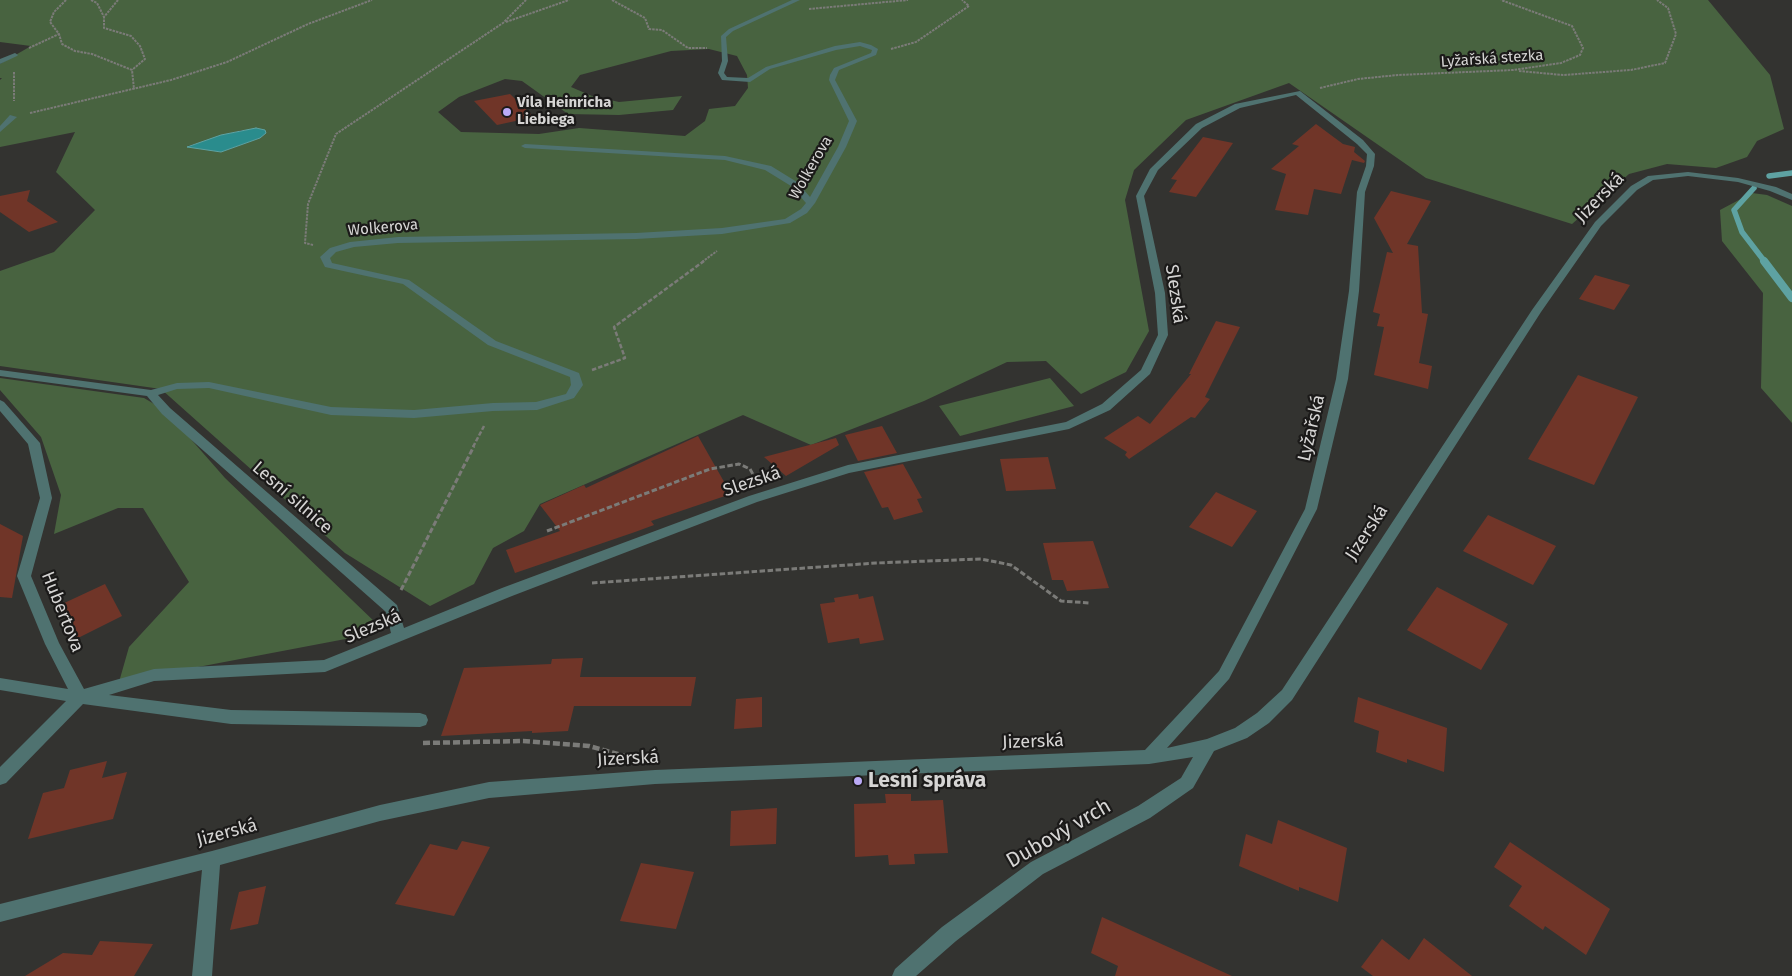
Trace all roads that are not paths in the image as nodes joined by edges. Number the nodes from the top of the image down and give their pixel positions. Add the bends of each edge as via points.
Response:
1 (797, 0) edge
2 (15, 55) road end
3 (0, 62) edge
4 (1297, 93) joint
5 (14, 117) road end
6 (0, 130) edge
7 (525, 146) dead end
8 (1792, 197) edge
9 (811, 203) junction
10 (0, 372) edge
11 (151, 393) junction
12 (0, 404) edge
13 (399, 635) junction
14 (0, 684) edge
15 (80, 697) junction
16 (420, 720) dead end
17 (1208, 746) junction
18 (1149, 757) junction
19 (0, 778) edge
20 (212, 859) junction
21 (0, 913) edge
22 (202, 976) edge
23 (902, 976) edge

1 - 9 street, Wolkerova via 731,30 723,38 725,61 721,73 724,78 734,81 750,80 779,64 842,47 860,44 875,49 874,54 844,65 832,75 853,121
2 - 3 street
4 - 13 street, Slezská via 1238,106 1199,126 1154,169 1140,196 1160,293 1163,335 1146,372 1106,407 1069,425 848,469 753,499
4 - 18 street, Lyžařská via 1371,154 1361,192 1354,291 1342,379 1311,509 1224,675
5 - 6 street
7 - 9 street via 725,158 768,168 794,184
8 - 17 street, Jizerská via 1738,180 1688,174 1651,178 1634,188 1598,224 1536,312 1286,695 1263,718 1241,733
9 - 11 street, Wolkerova via 804,212 787,221 722,231 636,236 398,240 353,244 332,250 325,258 328,265 406,282 492,343 575,375 577,385 570,396 536,406 404,414 331,411 209,386 177,386
10 - 11 street
11 - 13 street, Lesní silnice via 166,411 392,609
12 - 15 street, Hubertova via 34,443 46,498 24,576 52,644
13 - 15 street, Slezská via 325,666 154,675
14 - 15 street, Slezská
15 - 16 street via 230,717
15 - 19 street
17 - 18 street, Jizerská
17 - 23 street, Dubový vrch via 1187,783 1144,812 1037,868 949,934
18 - 20 street, Jizerská via 655,777 498,789 380,813
20 - 21 street, Jizerská
20 - 22 street

